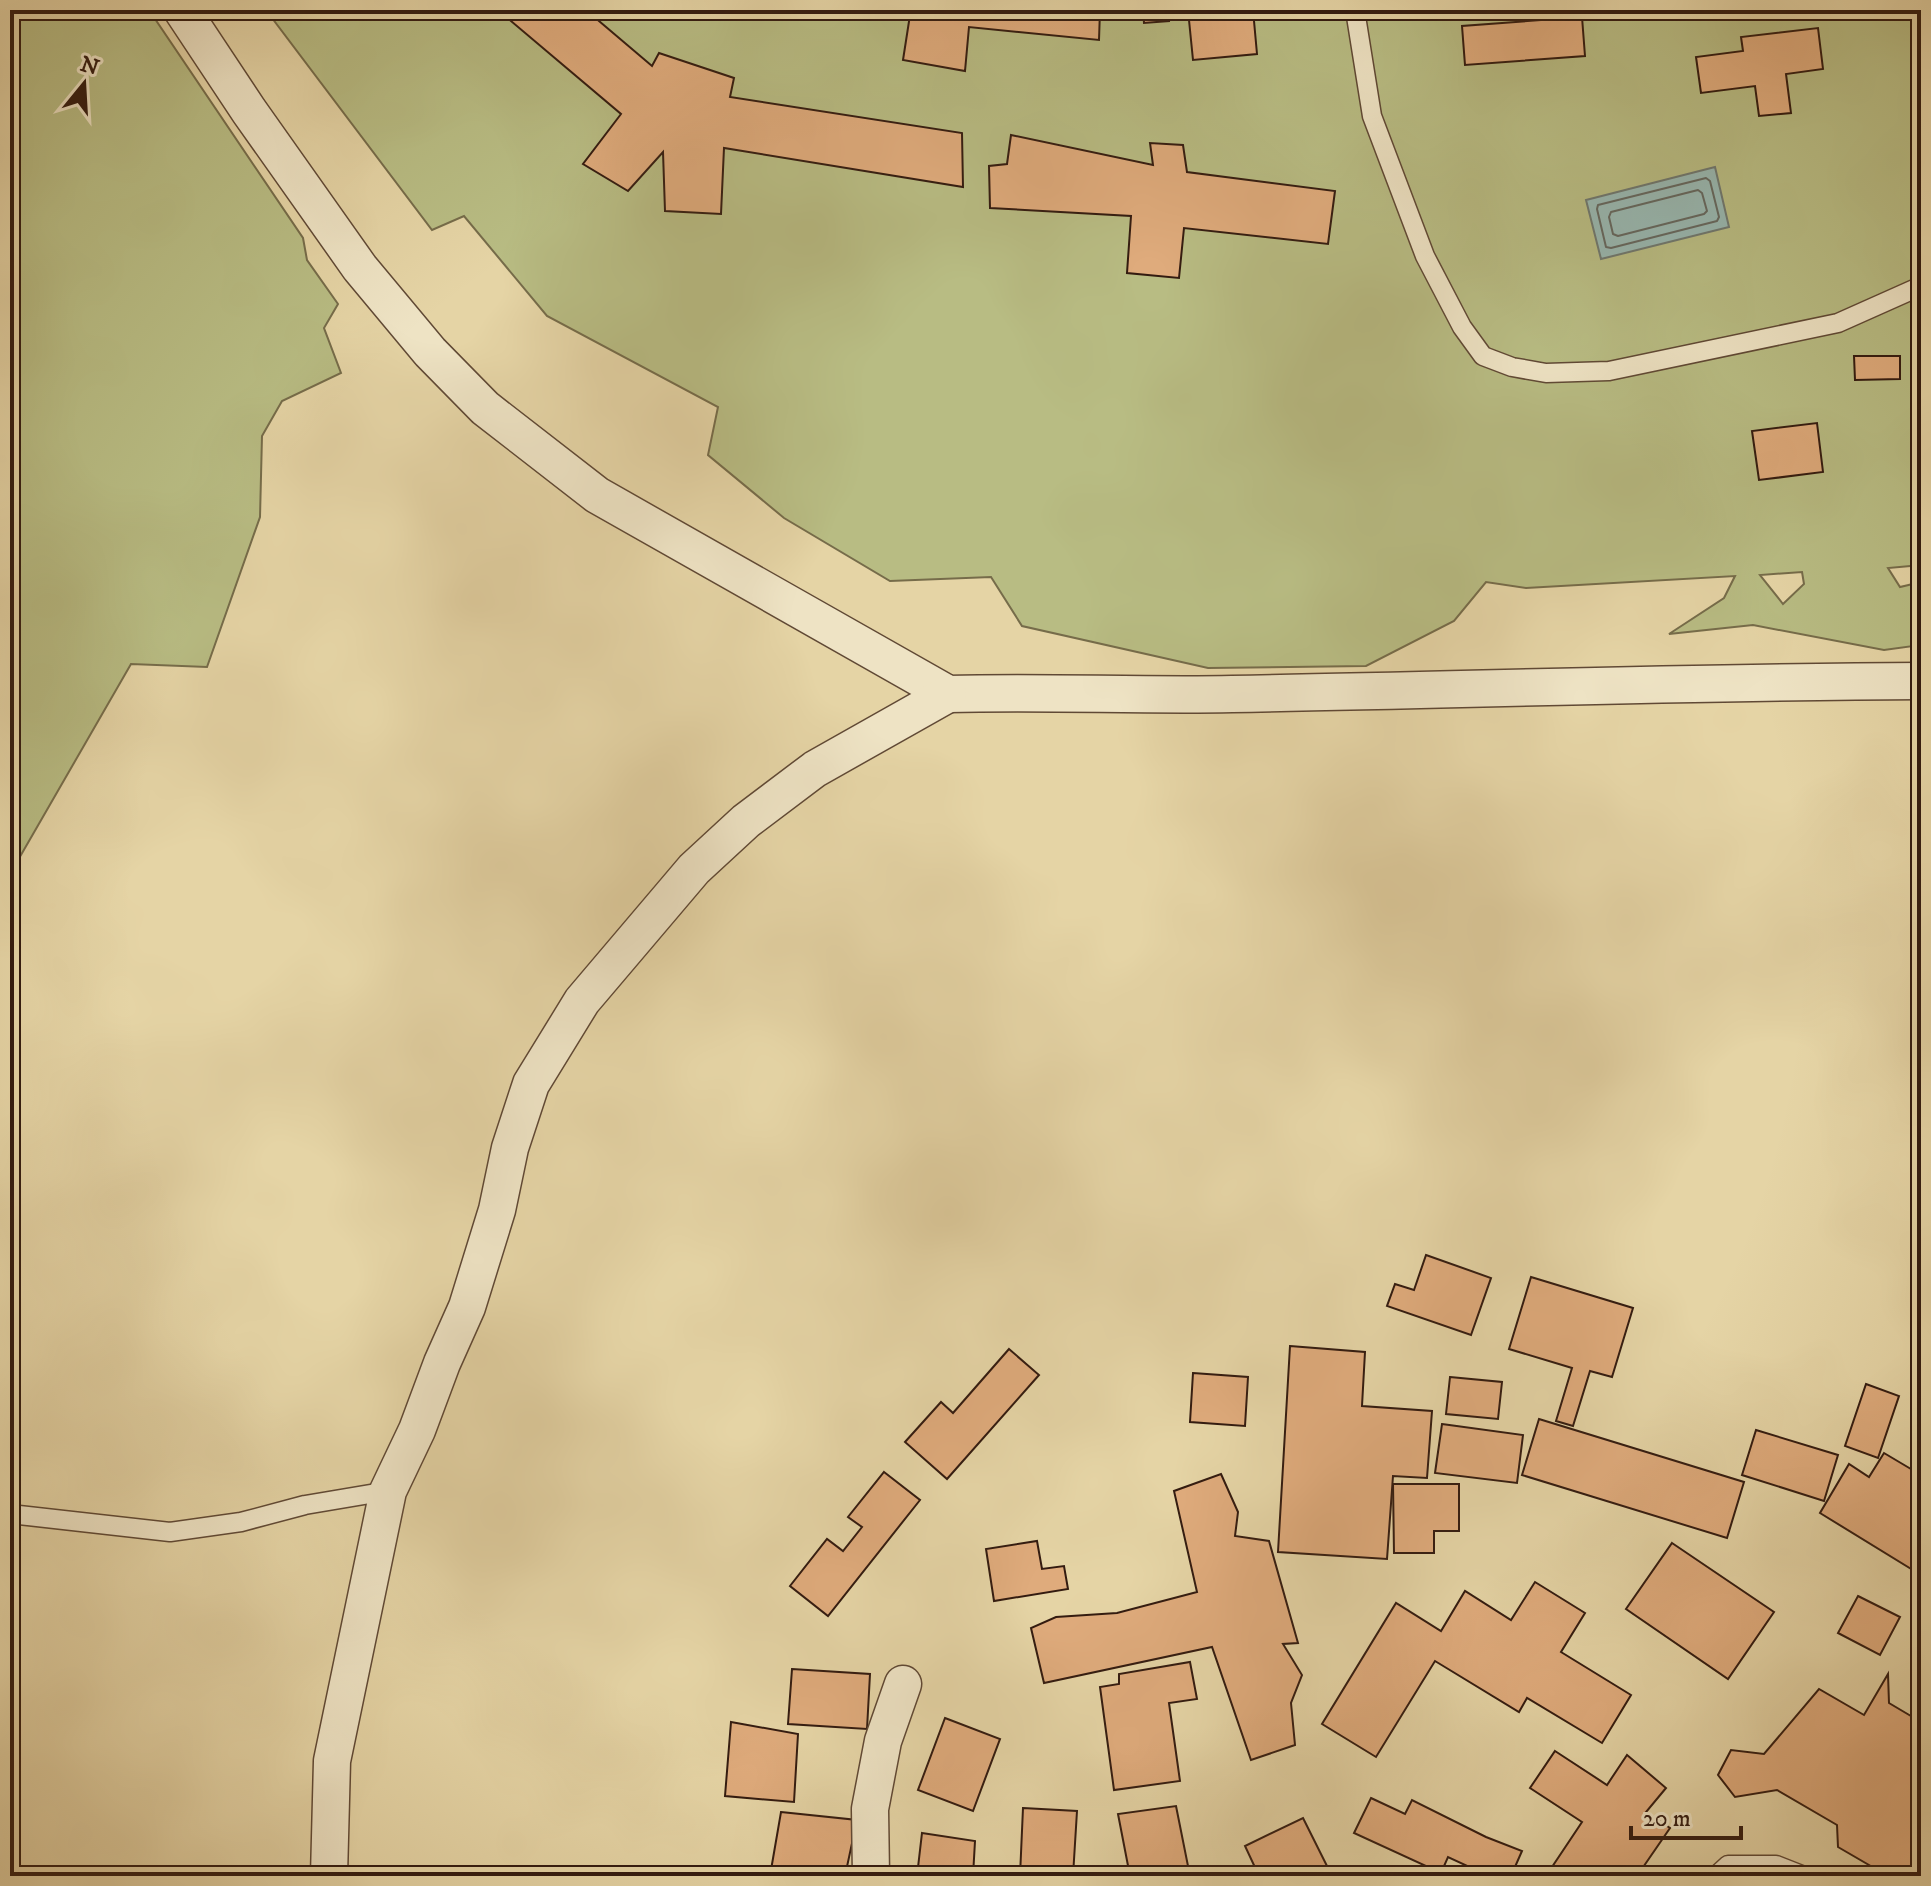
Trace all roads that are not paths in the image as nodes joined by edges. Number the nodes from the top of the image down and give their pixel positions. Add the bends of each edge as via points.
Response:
1 (182, 10) edge
2 (1355, 10) edge
3 (1921, 286) edge
4 (1921, 681) edge
5 (948, 694) junction
6 (388, 1491) junction
7 (10, 1514) edge
8 (903, 1684) dead end
9 (329, 1876) edge
10 (871, 1876) edge
11 (1716, 1876) edge
12 (1804, 1876) edge

1 - 5 street via 360,268 485,408 597,495
2 - 3 lane via 1377,130 1425,256 1483,356 1546,373 1609,371 1838,323
4 - 5 street via 1183,695
5 - 6 street via 815,769 746,821 694,869 582,1001 531,1084 467,1307
6 - 7 lane via 170,1532
6 - 9 street via 332,1761
8 - 10 street via 883,1741 870,1809
11 - 12 lane via 1728,1865 1776,1865

